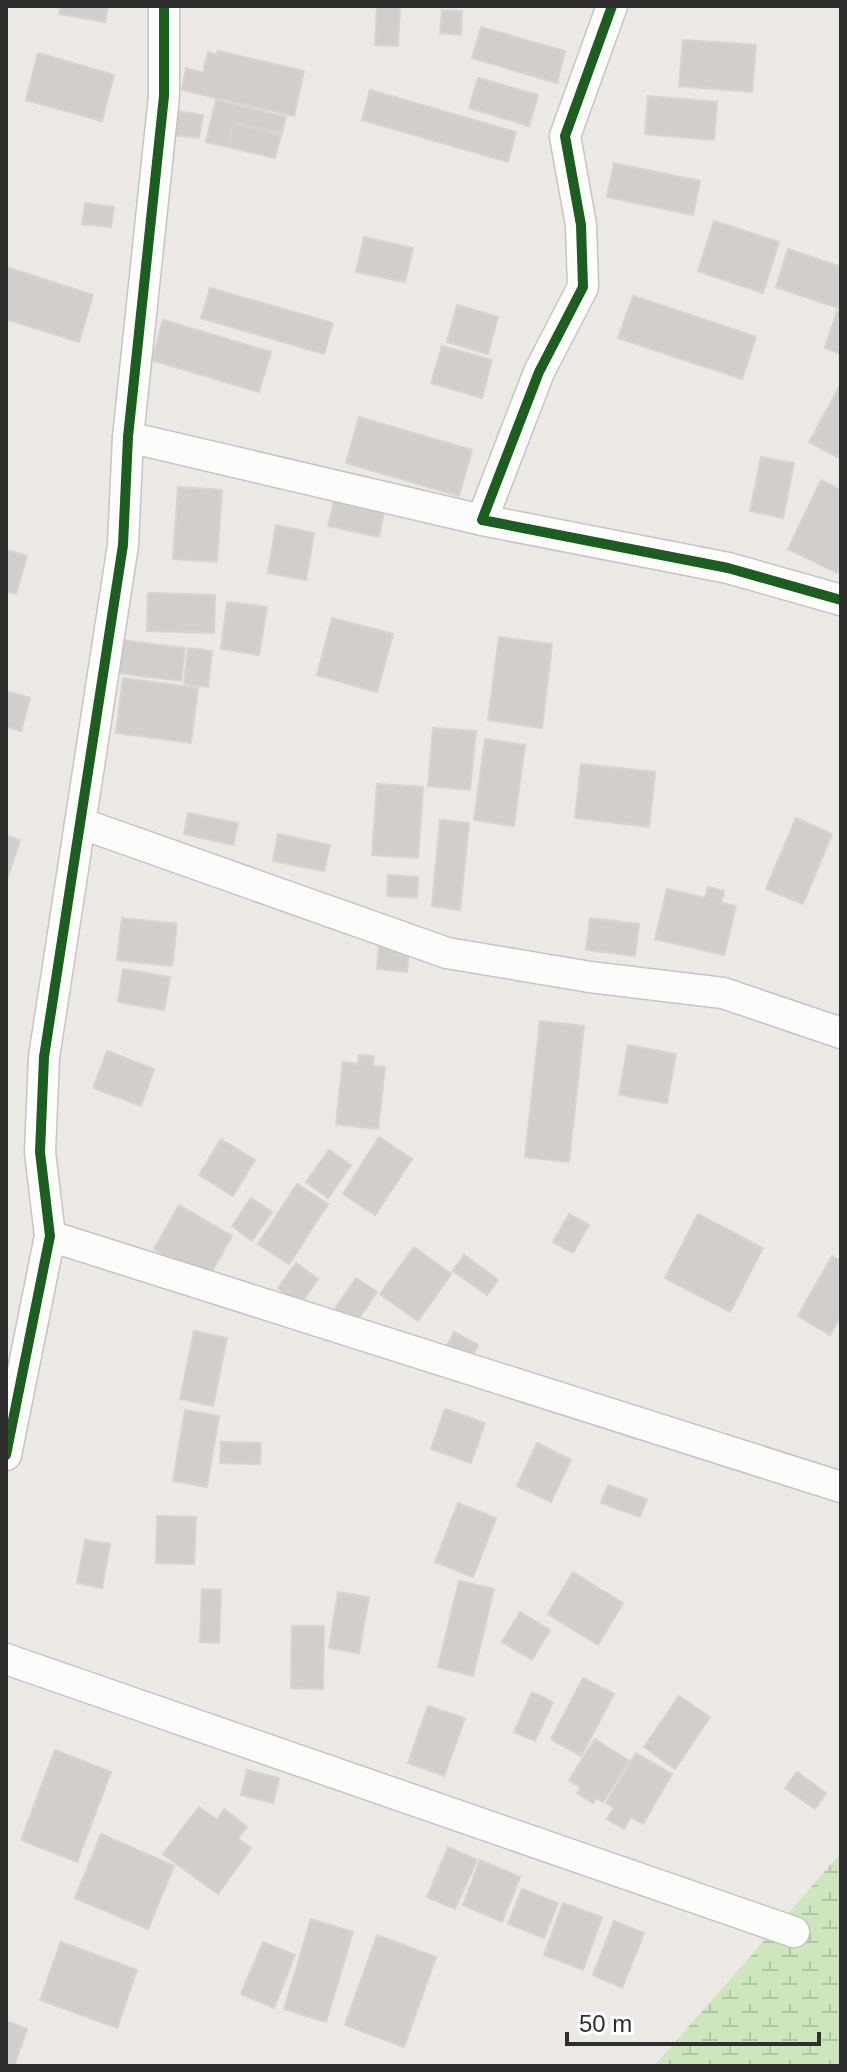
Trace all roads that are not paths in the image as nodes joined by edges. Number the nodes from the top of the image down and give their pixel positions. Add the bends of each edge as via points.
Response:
1 (164, 6) edge
2 (612, 6) edge
3 (128, 437) junction
4 (482, 520) junction
5 (841, 600) edge
6 (80, 823) junction
7 (841, 1033) edge
8 (50, 1236) junction
9 (6, 1455) edge
10 (841, 1487) edge
11 (6, 1659) edge
12 (794, 1932) dead end

1 - 3 street via 164,96
2 - 4 street via 565,136 581,225 583,287 539,372
3 - 4 street
3 - 6 street via 123,545
4 - 5 street via 728,568
6 - 7 street via 447,953 723,993
6 - 8 street via 44,1057 40,1152
8 - 9 street
8 - 10 street
11 - 12 street

